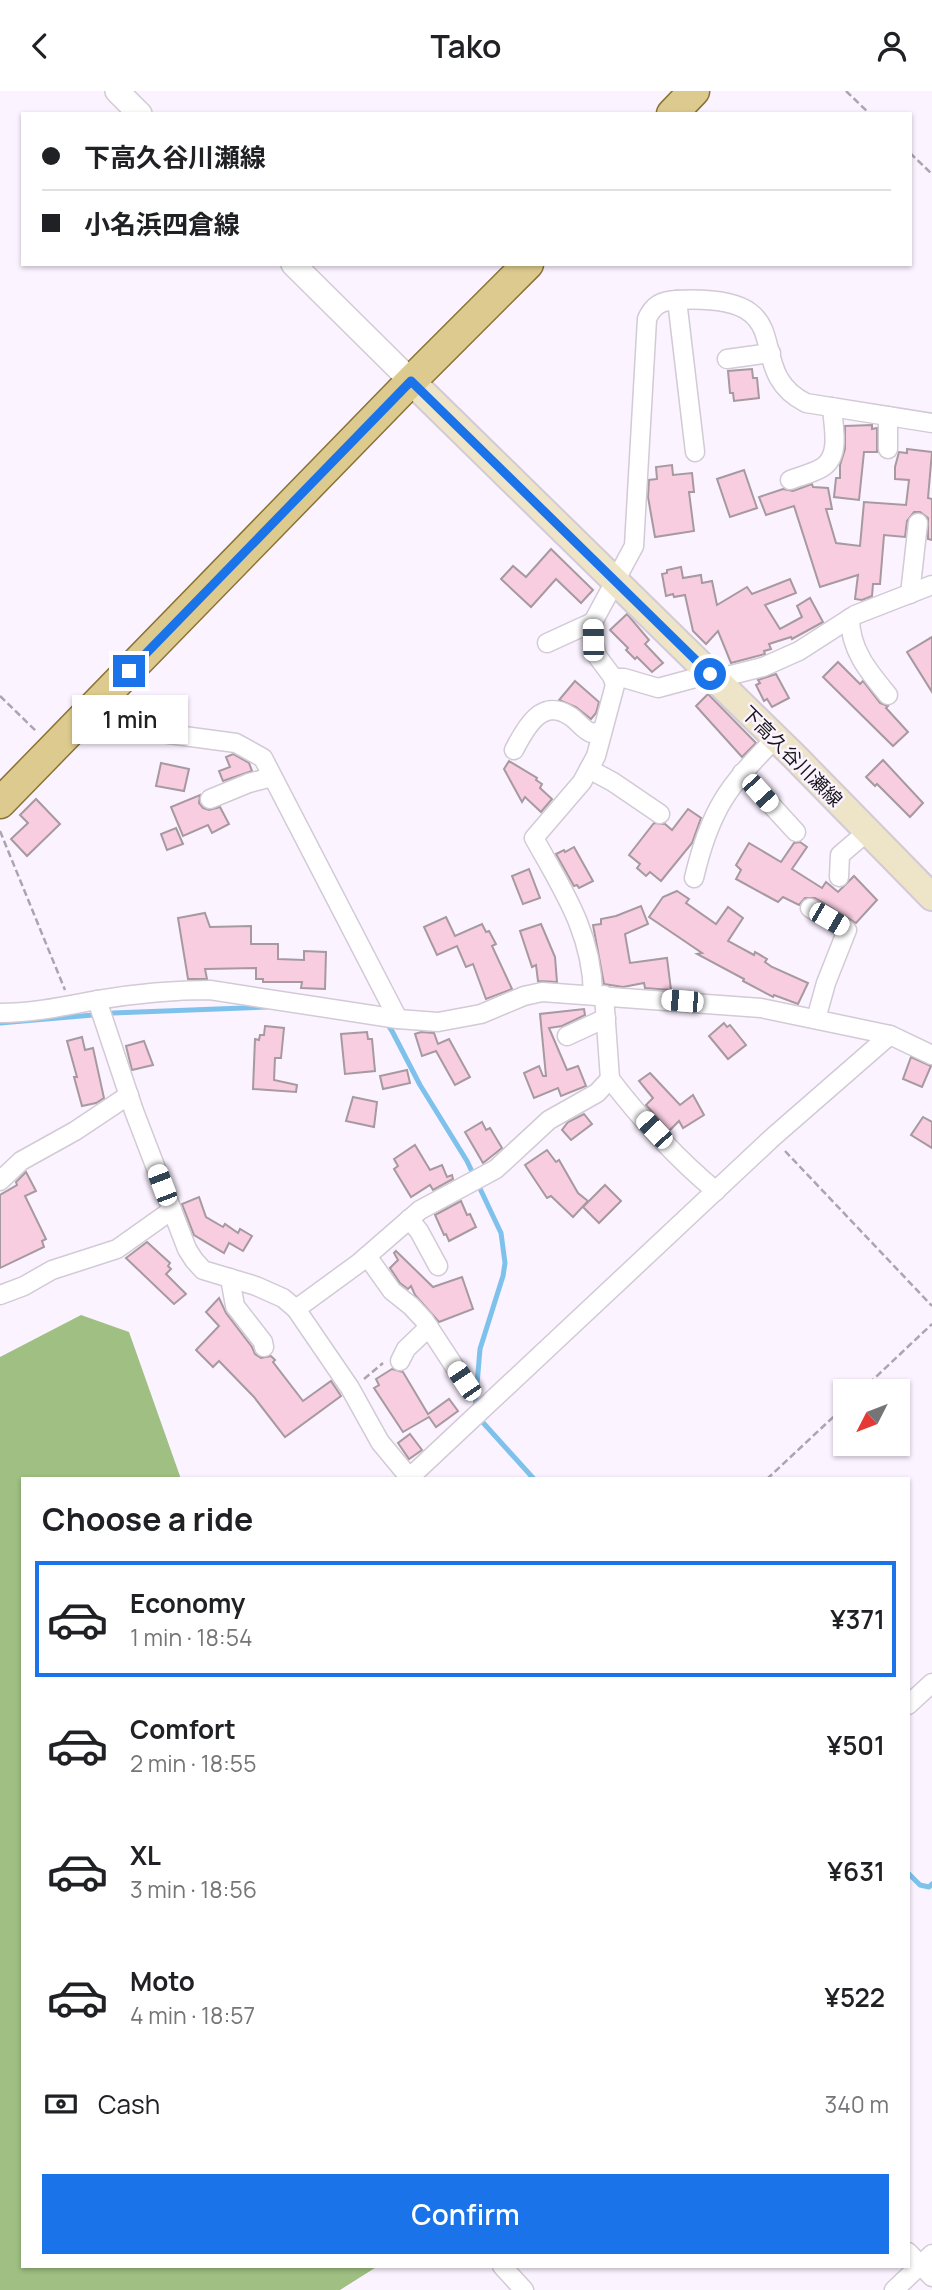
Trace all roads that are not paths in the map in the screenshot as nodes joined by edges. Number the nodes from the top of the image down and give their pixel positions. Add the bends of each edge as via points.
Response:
1 (117, 91) edge
2 (694, 91) edge
3 (139, 112) edge
4 (674, 112) edge
5 (295, 266) edge
6 (526, 266) edge
7 (677, 300) junction
8 (771, 353) junction
9 (727, 359) dead end
10 (411, 381) junction
11 (832, 407) junction
12 (888, 416) junction
13 (932, 423) edge
14 (887, 449) dead end
15 (695, 451) dead end
16 (790, 479) dead end
17 (918, 523) dead end
18 (616, 580) junction
19 (932, 585) edge
20 (910, 594) junction
21 (850, 618) junction
22 (593, 622) junction
23 (547, 643) dead end
24 (712, 676) junction
25 (613, 678) junction
26 (888, 695) dead end
27 (79, 722) junction
28 (602, 731) junction
29 (776, 738) junction
30 (513, 750) dead end
31 (589, 769) junction
32 (742, 773) junction
33 (272, 777) junction
34 (210, 800) dead end
35 (0, 803) edge
36 (660, 814) dead end
37 (868, 831) junction
38 (796, 832) dead end
39 (839, 877) dead end
40 (694, 878) dead end
41 (932, 897) edge
42 (810, 908) dead end
43 (598, 995) junction
44 (97, 1000) junction
45 (0, 1013) edge
46 (606, 1018) junction
47 (398, 1019) junction
48 (816, 1019) junction
49 (890, 1035) junction
50 (567, 1036) dead end
51 (932, 1055) edge
52 (610, 1079) junction
53 (129, 1095) junction
54 (0, 1181) edge
55 (716, 1191) junction
56 (172, 1210) junction
57 (409, 1219) junction
58 (367, 1256) junction
59 (438, 1266) dead end
60 (230, 1278) junction
61 (0, 1295) edge
62 (296, 1309) junction
63 (429, 1327) junction
64 (264, 1347) dead end
65 (400, 1360) road end
66 (464, 1381) dead end
67 (407, 1477) edge
68 (409, 1477) edge
69 (932, 1683) edge
70 (910, 1703) edge
71 (923, 2262) edge
72 (504, 2268) edge
73 (524, 2290) edge
74 (894, 2290) edge

1 - 3 street
2 - 4 main road
5 - 10 street
6 - 10 main road
7 - 8 street via 738,305 761,324
7 - 15 street
7 - 18 street via 659,302 647,319 634,545
8 - 9 street
8 - 11 street via 779,378 792,396
10 - 18 main road, 下高久谷川瀬線
10 - 27 main road
11 - 12 street
11 - 16 street via 831,459 823,467
12 - 13 street
12 - 14 street
17 - 20 street
18 - 22 street
18 - 24 main road, 下高久谷川瀬線
19 - 20 street
20 - 21 street
21 - 24 street via 799,651 763,667
21 - 26 street via 858,654
22 - 23 street
22 - 25 street via 597,656
24 - 25 street via 658,688
24 - 29 main road, 下高久谷川瀬線
25 - 28 street
27 - 33 street via 236,743 263,758
27 - 35 main road
28 - 30 street via 591,733 566,714 545,711 528,725
28 - 31 street
29 - 32 street
29 - 37 main road, 下高久谷川瀬線
31 - 36 street
31 - 43 street via 534,838 577,916
32 - 38 street
32 - 40 street via 714,813
33 - 34 street
33 - 47 street
37 - 39 street via 840,855
37 - 41 main road, 下高久谷川瀬線
42 - 48 street via 847,930
43 - 46 street
43 - 47 street via 542,992 481,1014 438,1022
43 - 48 street via 761,1008
44 - 45 street
44 - 47 street via 210,990
44 - 53 street
46 - 50 street
46 - 52 street
48 - 49 street
49 - 51 street
49 - 55 street
52 - 55 street
52 - 57 street via 597,1093 549,1120 496,1170
53 - 54 street via 21,1161
53 - 56 street
55 - 68 street
56 - 60 street via 194,1260 204,1270
56 - 61 street via 117,1249
57 - 58 street
57 - 59 street
58 - 62 street
58 - 63 street via 392,1291
60 - 62 street via 274,1294
60 - 64 street via 230,1310
62 - 67 street
63 - 65 street
63 - 66 street
69 - 70 street
71 - 74 street
72 - 73 street

